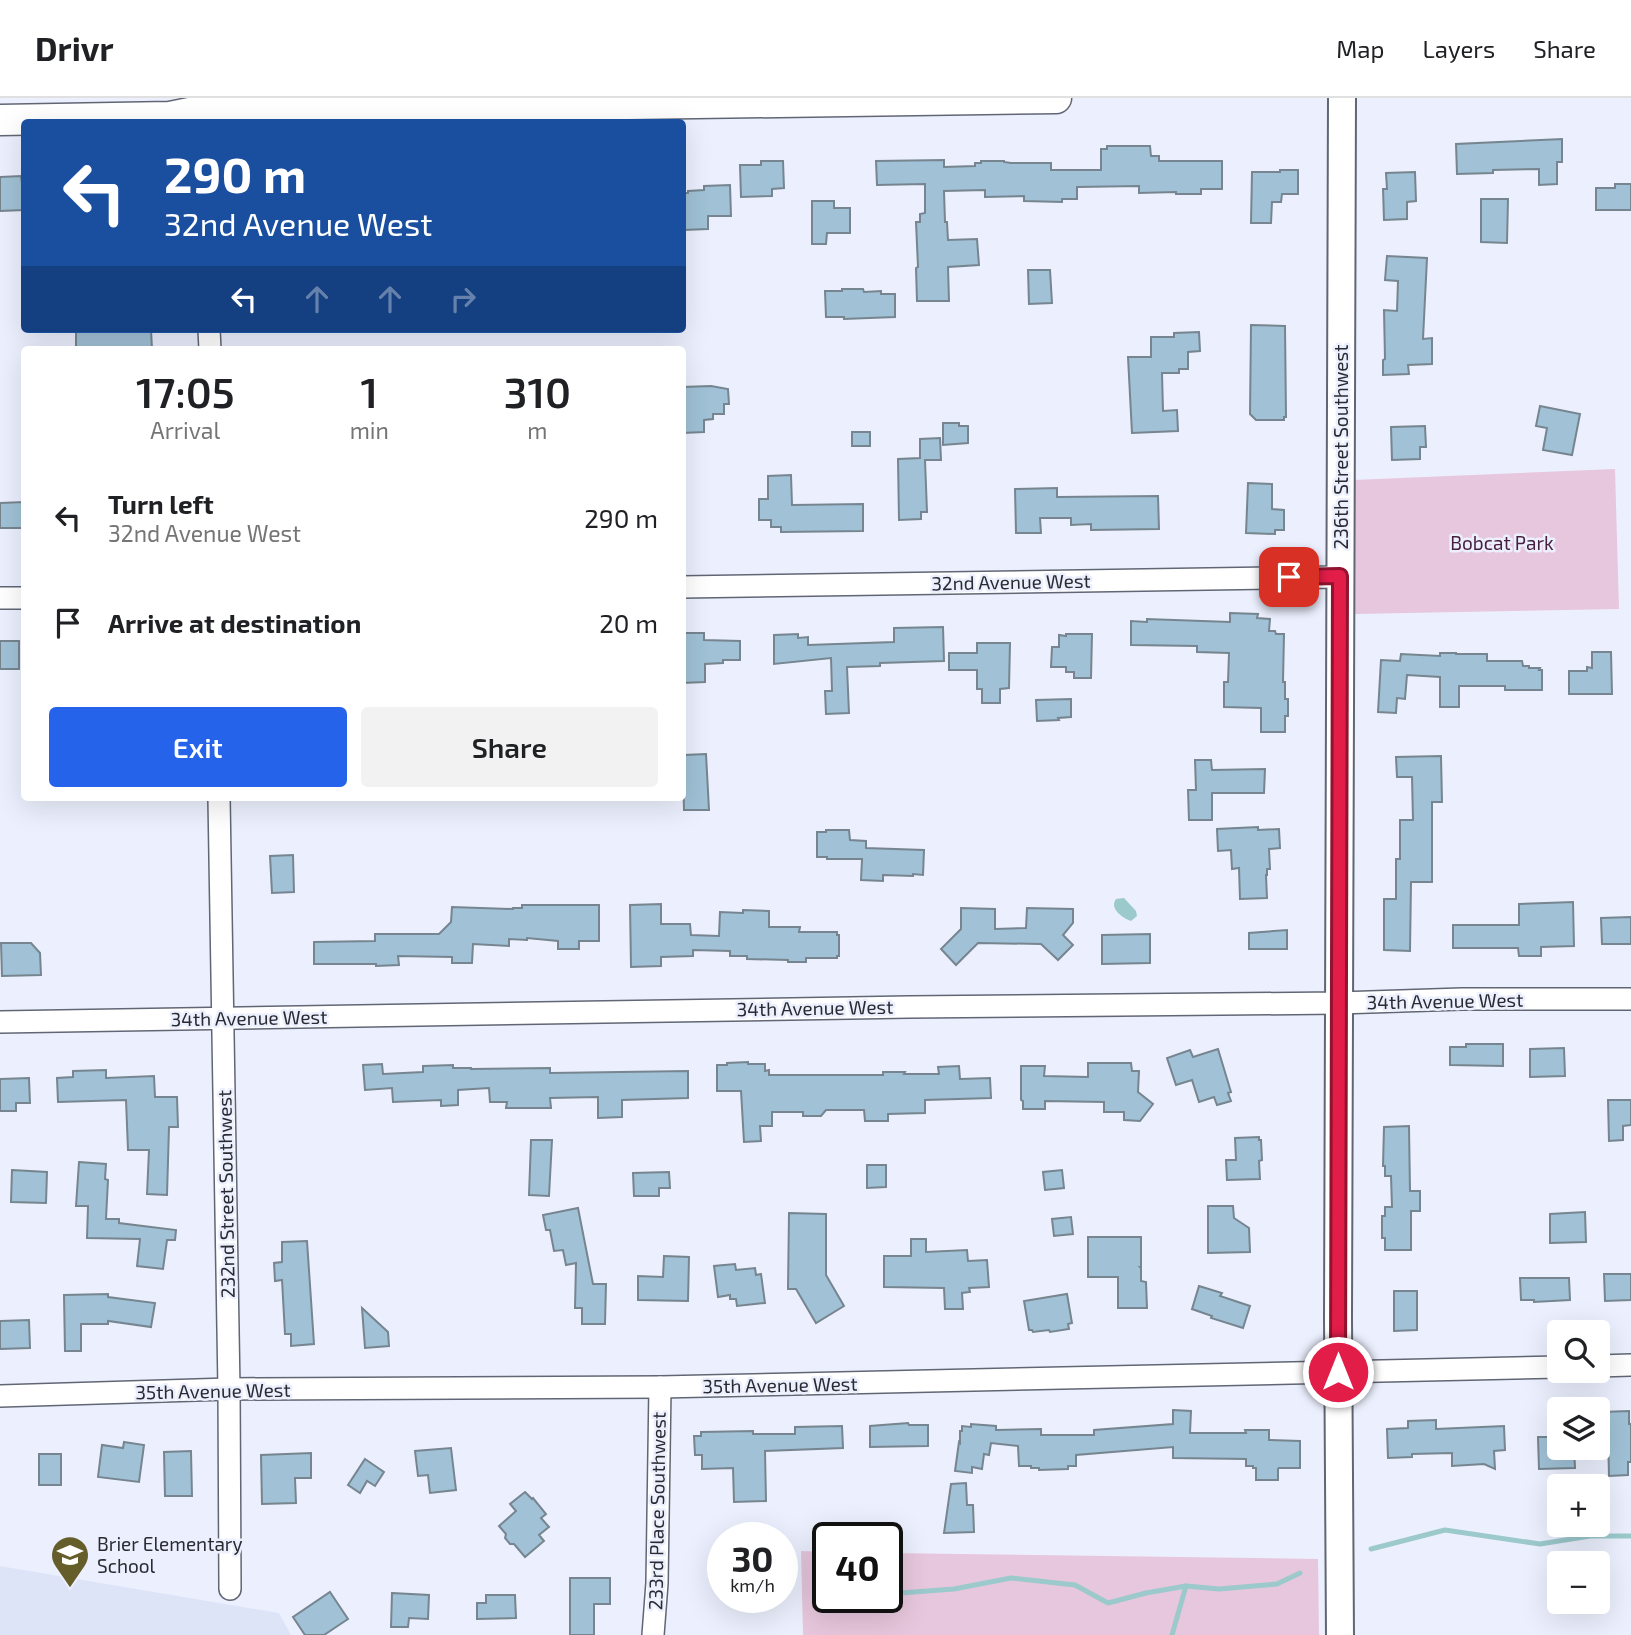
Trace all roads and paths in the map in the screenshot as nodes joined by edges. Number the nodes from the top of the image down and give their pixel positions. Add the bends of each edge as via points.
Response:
1 (1056, 98) edge
2 (1342, 98) edge
3 (203, 110) edge
4 (57, 119) edge
5 (0, 120) edge
6 (21, 120) edge
7 (1340, 576) junction
8 (686, 587) edge
9 (0, 598) edge
10 (21, 598) edge
11 (219, 801) edge
12 (1631, 999) edge
13 (1339, 1003) junction
14 (223, 1018) junction
15 (0, 1021) edge
16 (1610, 1366) edge
17 (1631, 1366) edge
18 (1547, 1367) edge
19 (1338, 1372) junction
20 (660, 1387) junction
21 (229, 1389) junction
22 (0, 1396) edge
23 (230, 1589) dead end
24 (653, 1635) edge
25 (1340, 1635) edge

1 - 3 main road
2 - 7 street, 236th Street Southwest
3 - 4 main road via 170,117
5 - 6 main road
7 - 8 street, 32nd Avenue West
7 - 13 street, 236th Street Southwest
9 - 10 street
11 - 14 street, 232nd Street Southwest
12 - 13 street, 34th Avenue West
13 - 14 street, 34th Avenue West
13 - 19 street, 236th Street Southwest
14 - 15 street, 34th Avenue West
14 - 21 street, 232nd Street Southwest
16 - 17 street
18 - 19 street, 35th Avenue West
19 - 20 street, 35th Avenue West
19 - 25 street, 236th Street Southwest
20 - 21 street, 35th Avenue West
20 - 24 street, 233rd Place Southwest
21 - 22 street, 35th Avenue West
21 - 23 street, 232nd Street Southwest

